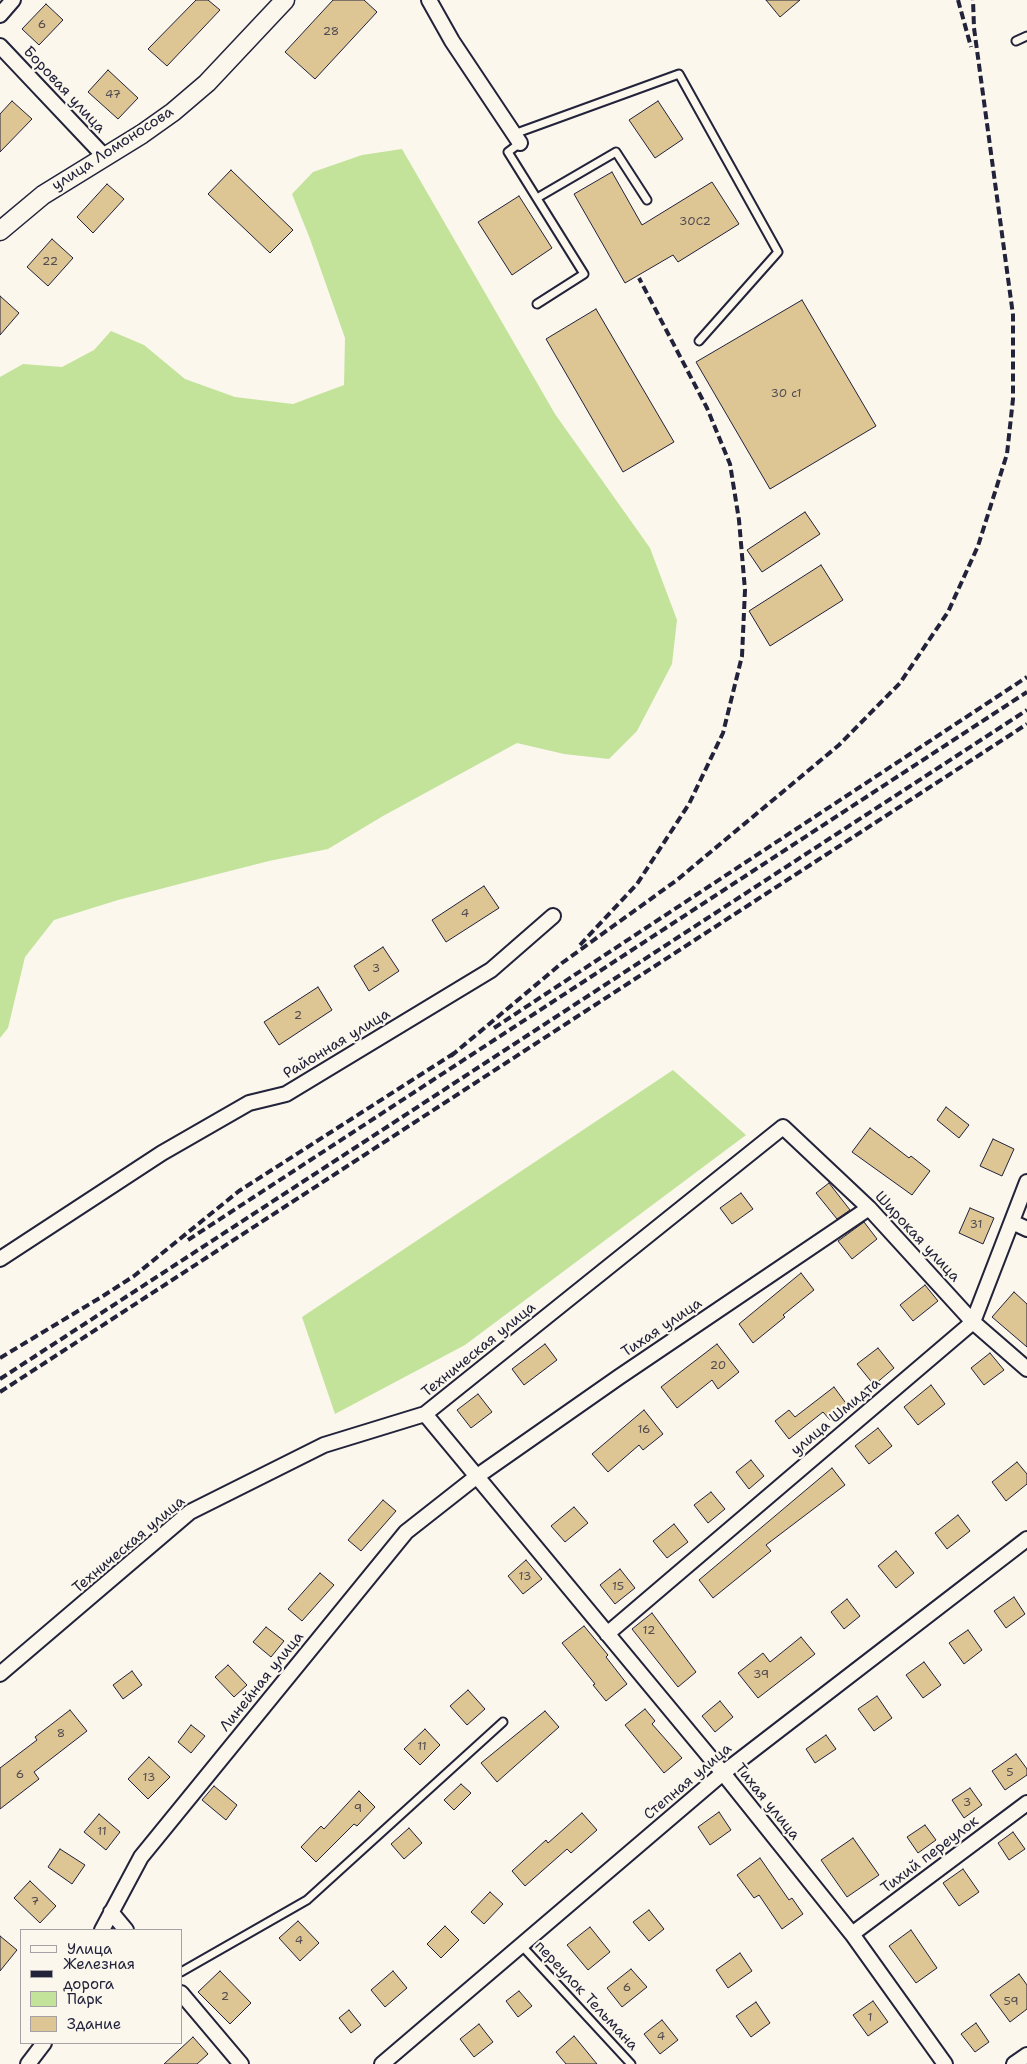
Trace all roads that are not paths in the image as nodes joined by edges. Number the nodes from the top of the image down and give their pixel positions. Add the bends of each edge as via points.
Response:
1 (13, 0) edge
2 (286, 0) edge
3 (429, 0) edge
4 (0, 15) edge
5 (1027, 36) edge
6 (1016, 41) dead end
7 (0, 46) edge
8 (517, 139) junction
9 (104, 156) junction
10 (536, 198) junction
11 (647, 200) dead end
12 (0, 231) edge
13 (537, 304) dead end
14 (699, 341) dead end
15 (553, 916) dead end
16 (783, 1127) joint
17 (1027, 1182) edge
18 (869, 1208) junction
19 (1012, 1222) junction
20 (1027, 1228) edge
21 (0, 1259) edge
22 (973, 1322) junction
23 (1027, 1368) edge
24 (425, 1414) junction
25 (476, 1477) junction
26 (1027, 1539) edge
27 (607, 1634) junction
28 (0, 1674) edge
29 (503, 1722) dead end
30 (723, 1773) junction
31 (1027, 1803) edge
32 (111, 1912) junction
33 (102, 1929) edge
34 (125, 1929) edge
35 (852, 1934) junction
36 (522, 1946) junction
37 (182, 1971) edge
38 (182, 1994) edge
39 (43, 2044) edge
40 (1027, 2055) edge
41 (28, 2064) edge
42 (241, 2064) edge
43 (382, 2064) edge
44 (631, 2064) edge
45 (946, 2064) edge
46 (1014, 2064) edge

1 - 4 street
2 - 9 street, улица Ломоносова via 207,83 142,134
3 - 8 street via 452,42
5 - 6 lane
7 - 9 street, Боровая улица
8 - 10 lane via 508,152
8 - 14 lane via 679,74 778,252
9 - 12 street, улица Ломоносова via 43,195
10 - 11 lane via 616,152
10 - 13 lane via 584,274
15 - 21 street, Районная улица via 491,970 286,1094 249,1103 162,1153
16 - 18 street, Широкая улица
16 - 24 street, Техническая улица
17 - 19 street, улица Шмидта
18 - 22 street, Широкая улица
18 - 25 street, Тихая улица
19 - 20 street
19 - 22 street, улица Шмидта
22 - 23 street, Широкая улица
22 - 27 street, улица Шмидта
24 - 25 street, Тихая улица
24 - 28 street, Техническая улица via 324,1445 190,1512
25 - 27 street, Тихая улица
25 - 32 street, Линейная улица via 406,1532 140,1857
26 - 30 street, Степная улица
27 - 30 street, Тихая улица
29 - 37 lane via 308,1900
30 - 35 street, Тихая улица
30 - 36 street, Степная улица
31 - 35 street, Тихий переулок
32 - 33 street, Линейная улица
32 - 34 street
35 - 45 street, Тихая улица
36 - 43 street, Степная улица
36 - 44 lane, переулок Тельмана
38 - 42 street
39 - 41 street
40 - 46 street

